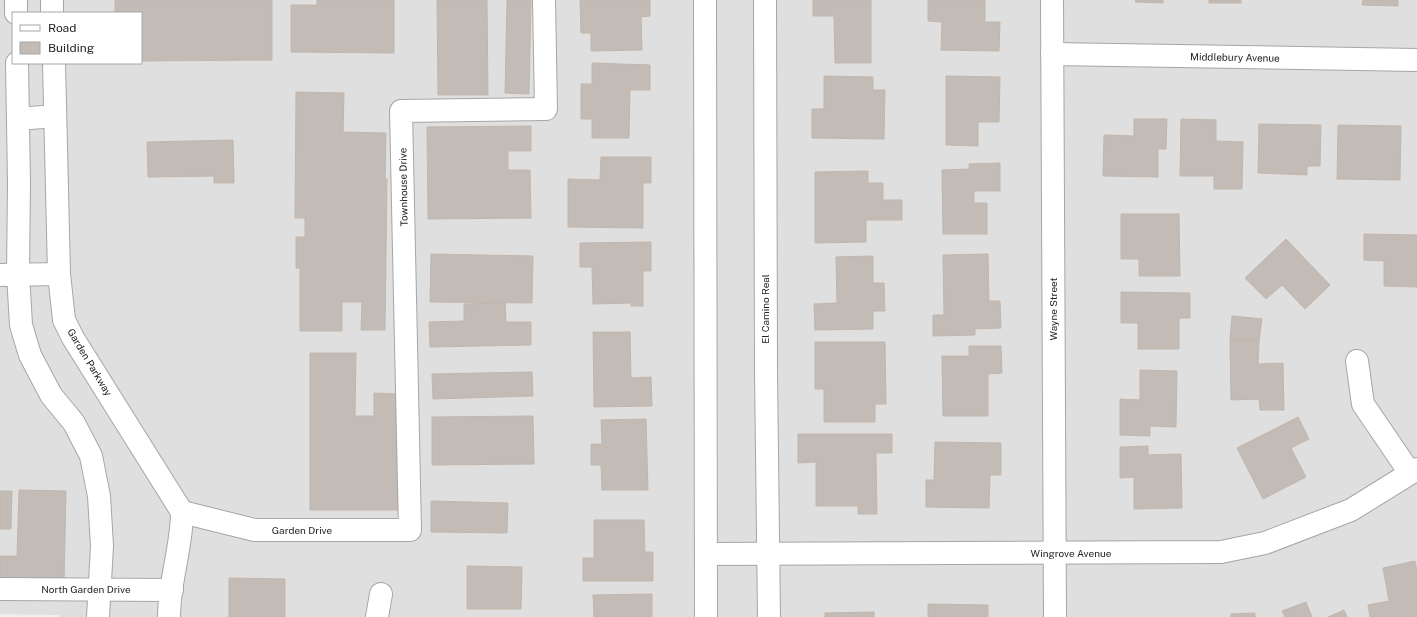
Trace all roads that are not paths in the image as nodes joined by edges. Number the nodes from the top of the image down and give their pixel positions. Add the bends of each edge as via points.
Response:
1 (16, 0) edge
2 (52, 0) edge
3 (544, 0) edge
4 (705, 0) edge
5 (765, 0) edge
6 (1052, 0) edge
7 (16, 12) edge
8 (52, 12) edge
9 (1052, 54) junction
10 (1417, 60) edge
11 (17, 64) edge
12 (54, 64) edge
13 (55, 116) junction
14 (18, 119) junction
15 (9, 274) edge
16 (59, 274) junction
17 (1357, 361) dead end
18 (1414, 471) edge
19 (182, 512) junction
20 (410, 517) joint
21 (1054, 553) junction
22 (706, 554) junction
23 (768, 554) junction
24 (0, 589) edge
25 (99, 589) junction
26 (172, 590) junction
27 (381, 594) dead end
28 (98, 617) edge
29 (169, 617) edge
30 (377, 617) edge
31 (706, 617) edge
32 (769, 617) edge
33 (1055, 617) edge

1 - 7 street
2 - 8 street
3 - 20 street, Townhouse Drive via 546,109 401,111
4 - 22 street
5 - 23 street, El Camino Real
6 - 9 street, Wayne Street
9 - 10 street, Middlebury Avenue
9 - 21 street, Wayne Street
11 - 14 street
12 - 13 street, Garden Parkway
13 - 14 street
13 - 16 street, Garden Parkway
14 - 15 street via 19,183
15 - 16 street
15 - 25 street via 30,355 51,395 74,423 92,456 99,496 102,546
16 - 19 street, Garden Parkway via 64,320 73,338
17 - 18 street via 1363,404
18 - 21 street, Wingrove Avenue via 1351,510 1265,543 1221,552
19 - 20 street, Garden Drive via 255,530 410,530
19 - 26 street via 182,531
21 - 23 street, Wingrove Avenue
21 - 33 street, Wayne Street
22 - 23 street, Wingrove Avenue
22 - 31 street
23 - 32 street, El Camino Real
24 - 25 street, North Garden Drive
25 - 26 street, North Garden Drive
25 - 28 street
26 - 29 street
27 - 30 street

